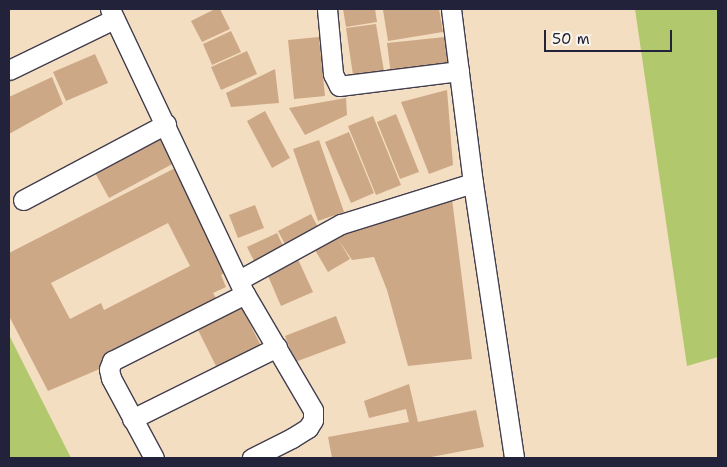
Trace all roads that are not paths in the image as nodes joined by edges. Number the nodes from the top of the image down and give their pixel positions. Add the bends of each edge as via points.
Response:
1 (327, 9) edge
2 (452, 9) edge
3 (112, 14) edge
4 (9, 70) edge
5 (459, 71) junction
6 (166, 124) junction
7 (473, 183) junction
8 (24, 200) dead end
9 (242, 287) junction
10 (277, 347) junction
11 (132, 419) junction
12 (154, 458) edge
13 (252, 458) edge
14 (514, 458) edge

1 - 5 street via 333,74 339,86
2 - 5 street
3 - 4 street
3 - 6 street
5 - 7 street
6 - 8 street
6 - 9 street
7 - 9 street via 341,224
7 - 14 street
9 - 10 street
9 - 11 street via 112,361 109,369 111,378
10 - 11 street
10 - 13 street via 313,410 313,420 308,428 292,438
11 - 12 street

